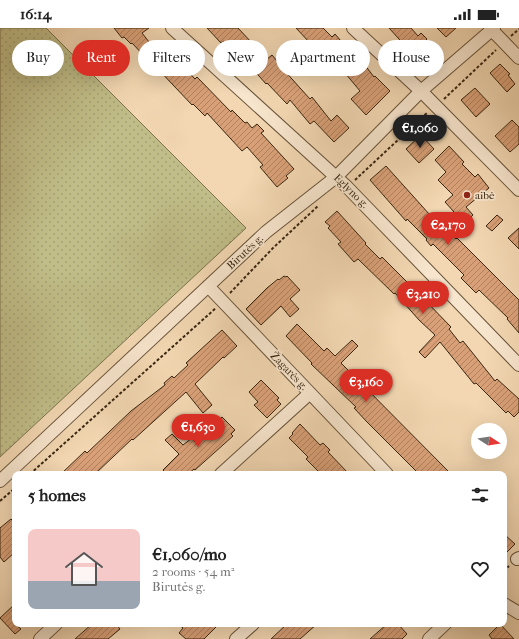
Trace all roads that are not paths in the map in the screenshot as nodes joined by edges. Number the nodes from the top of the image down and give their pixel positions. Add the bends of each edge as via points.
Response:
1 (172, 28) edge
2 (353, 28) edge
3 (492, 29) edge
4 (519, 58) edge
5 (421, 91) junction
6 (336, 177) junction
7 (519, 190) edge
8 (208, 286) junction
9 (519, 365) edge
10 (310, 393) junction
11 (224, 471) edge
12 (384, 471) edge
13 (0, 481) edge
14 (507, 606) edge
15 (519, 613) edge
16 (53, 627) edge
17 (250, 627) edge
18 (442, 627) edge
19 (40, 639) edge
20 (236, 639) edge
21 (429, 639) edge

1 - 6 street, Eglyno g.
2 - 5 street
3 - 4 street
3 - 5 street, Birutės g.
5 - 6 street, Birutės g.
5 - 7 street
6 - 8 street, Birutės g. via 266,232
6 - 9 street, Eglyno g.
8 - 10 street, Žagarės g.
8 - 13 street, Birutės g.
10 - 11 street
10 - 12 street, Žagarės g.
14 - 15 street
16 - 19 street
17 - 20 street
18 - 21 street

